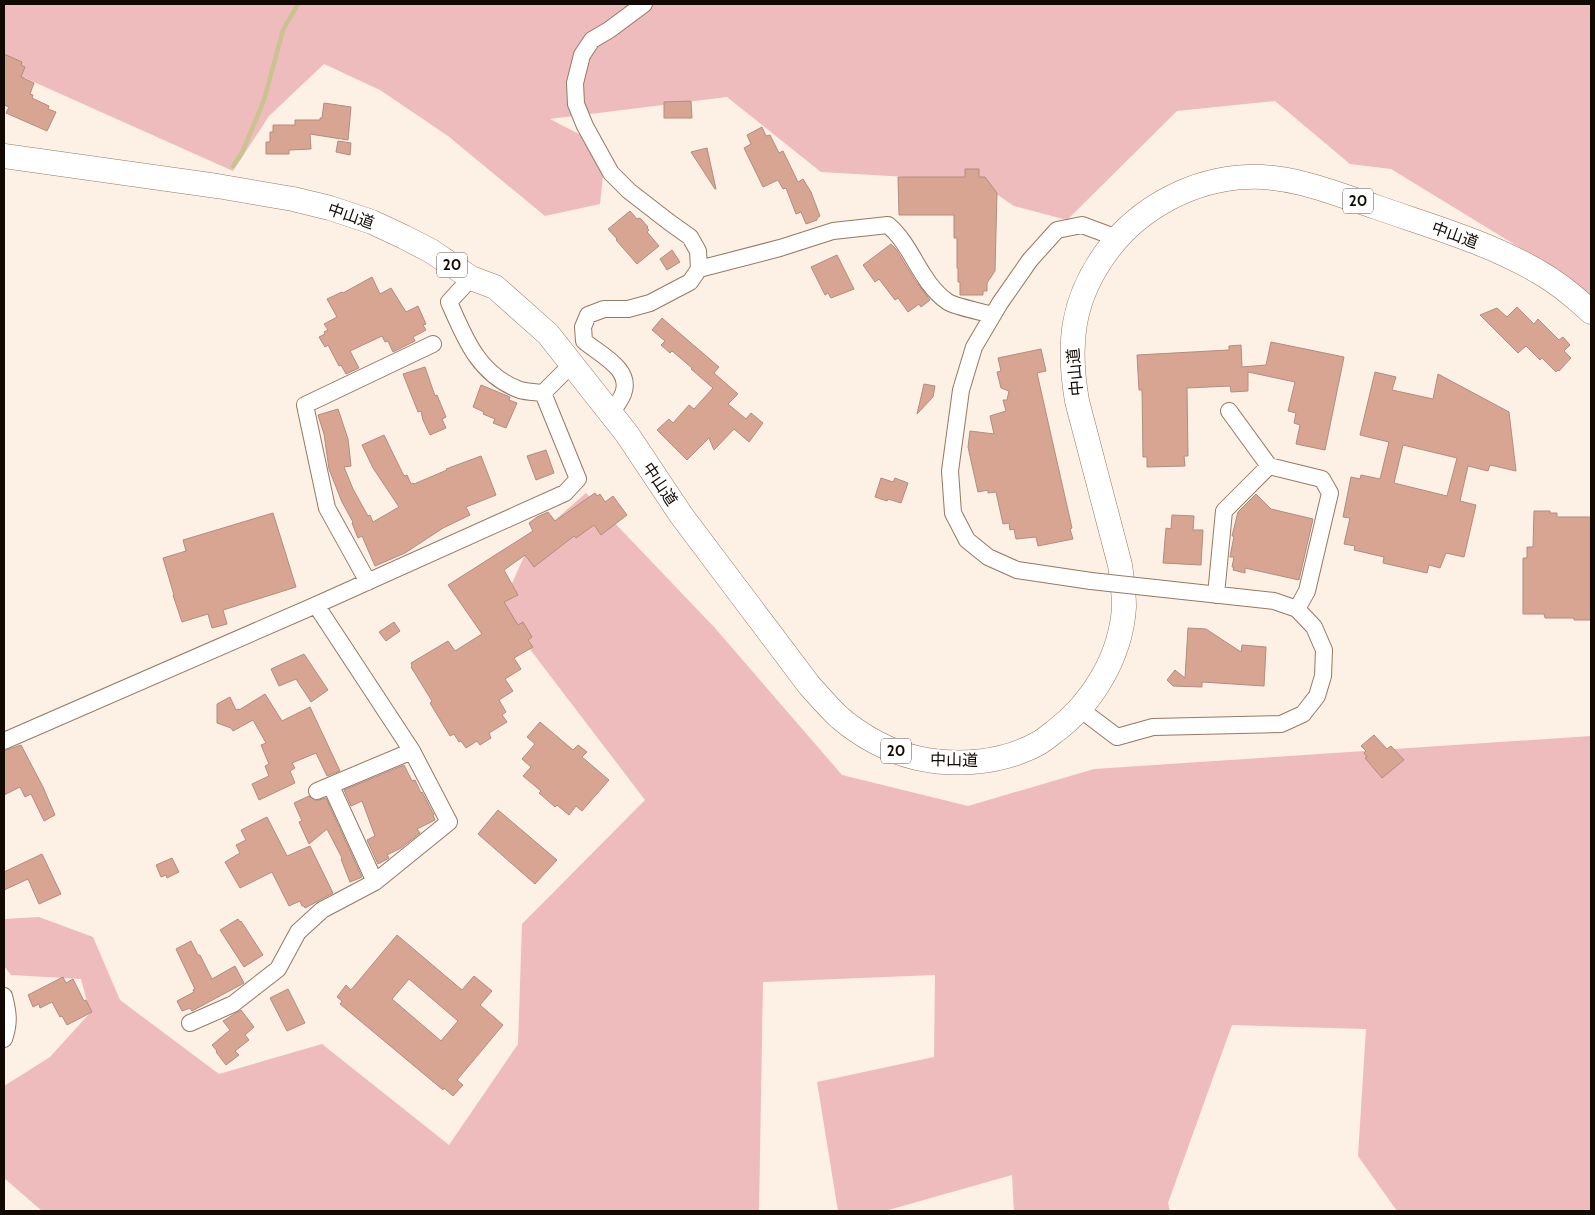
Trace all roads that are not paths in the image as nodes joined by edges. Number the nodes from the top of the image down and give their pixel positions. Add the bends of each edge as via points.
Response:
1 (644, 4) edge
2 (4, 156) edge
3 (1117, 238) junction
4 (699, 269) junction
5 (471, 278) junction
6 (1591, 312) edge
7 (993, 315) junction
8 (433, 344) dead end
9 (572, 364) junction
10 (544, 392) junction
11 (1228, 411) dead end
12 (611, 414) junction
13 (1269, 466) junction
14 (368, 582) junction
15 (1216, 595) junction
16 (316, 605) junction
17 (1297, 608) junction
18 (1080, 710) junction
19 (4, 741) edge
20 (412, 752) junction
21 (375, 882) junction
22 (4, 996) edge
23 (190, 1023) dead end
24 (4, 1039) edge

1 - 4 street via 592,40 587,47 575,83 576,104 611,173 629,191 690,237 698,251
2 - 5 highway, 中山道 / 20 via 217,186 330,208 404,237
3 - 6 highway, 中山道 / 20 via 1157,205 1203,184 1247,177 1288,180 1464,237 1505,254 1539,272
3 - 7 street via 1082,224 1057,230 1030,260
3 - 18 highway, 中山道 / 20 via 1094,272 1074,325 1072,374 1077,401 1124,591 1120,635 1112,659
4 - 7 street via 833,231 888,225 929,283 949,303
4 - 12 street via 690,282 650,303 628,309 604,309 588,315 582,327 584,341 616,365 625,380 624,393
5 - 9 highway, 中山道 / 20 via 495,287 515,304 548,334
5 - 10 street via 449,302 479,361 496,378 521,390
7 - 15 street, bridge via 974,347 961,390 950,471 953,513 967,540 988,557 1017,570
8 - 14 street via 305,406 327,508
9 - 10 street
9 - 12 highway, 中山道 / 20
10 - 14 street via 578,479 565,493
11 - 13 street
12 - 18 highway, 中山道 / 20 via 681,515 809,685 841,718 877,743 916,758 971,762 991,759 1040,743
13 - 15 street via 1224,511
13 - 17 street via 1322,479 1330,493 1307,591
14 - 16 street
15 - 17 street via 1274,601
16 - 19 street
16 - 20 street
17 - 18 street via 1314,627 1324,650 1323,676 1317,696 1303,714 1281,724 1153,727 1117,737
20 - 21 street via 449,822
20 - 21 street via 324,788
21 - 23 street via 322,910 298,932 278,969 233,1004
22 - 24 street via 8,1026

